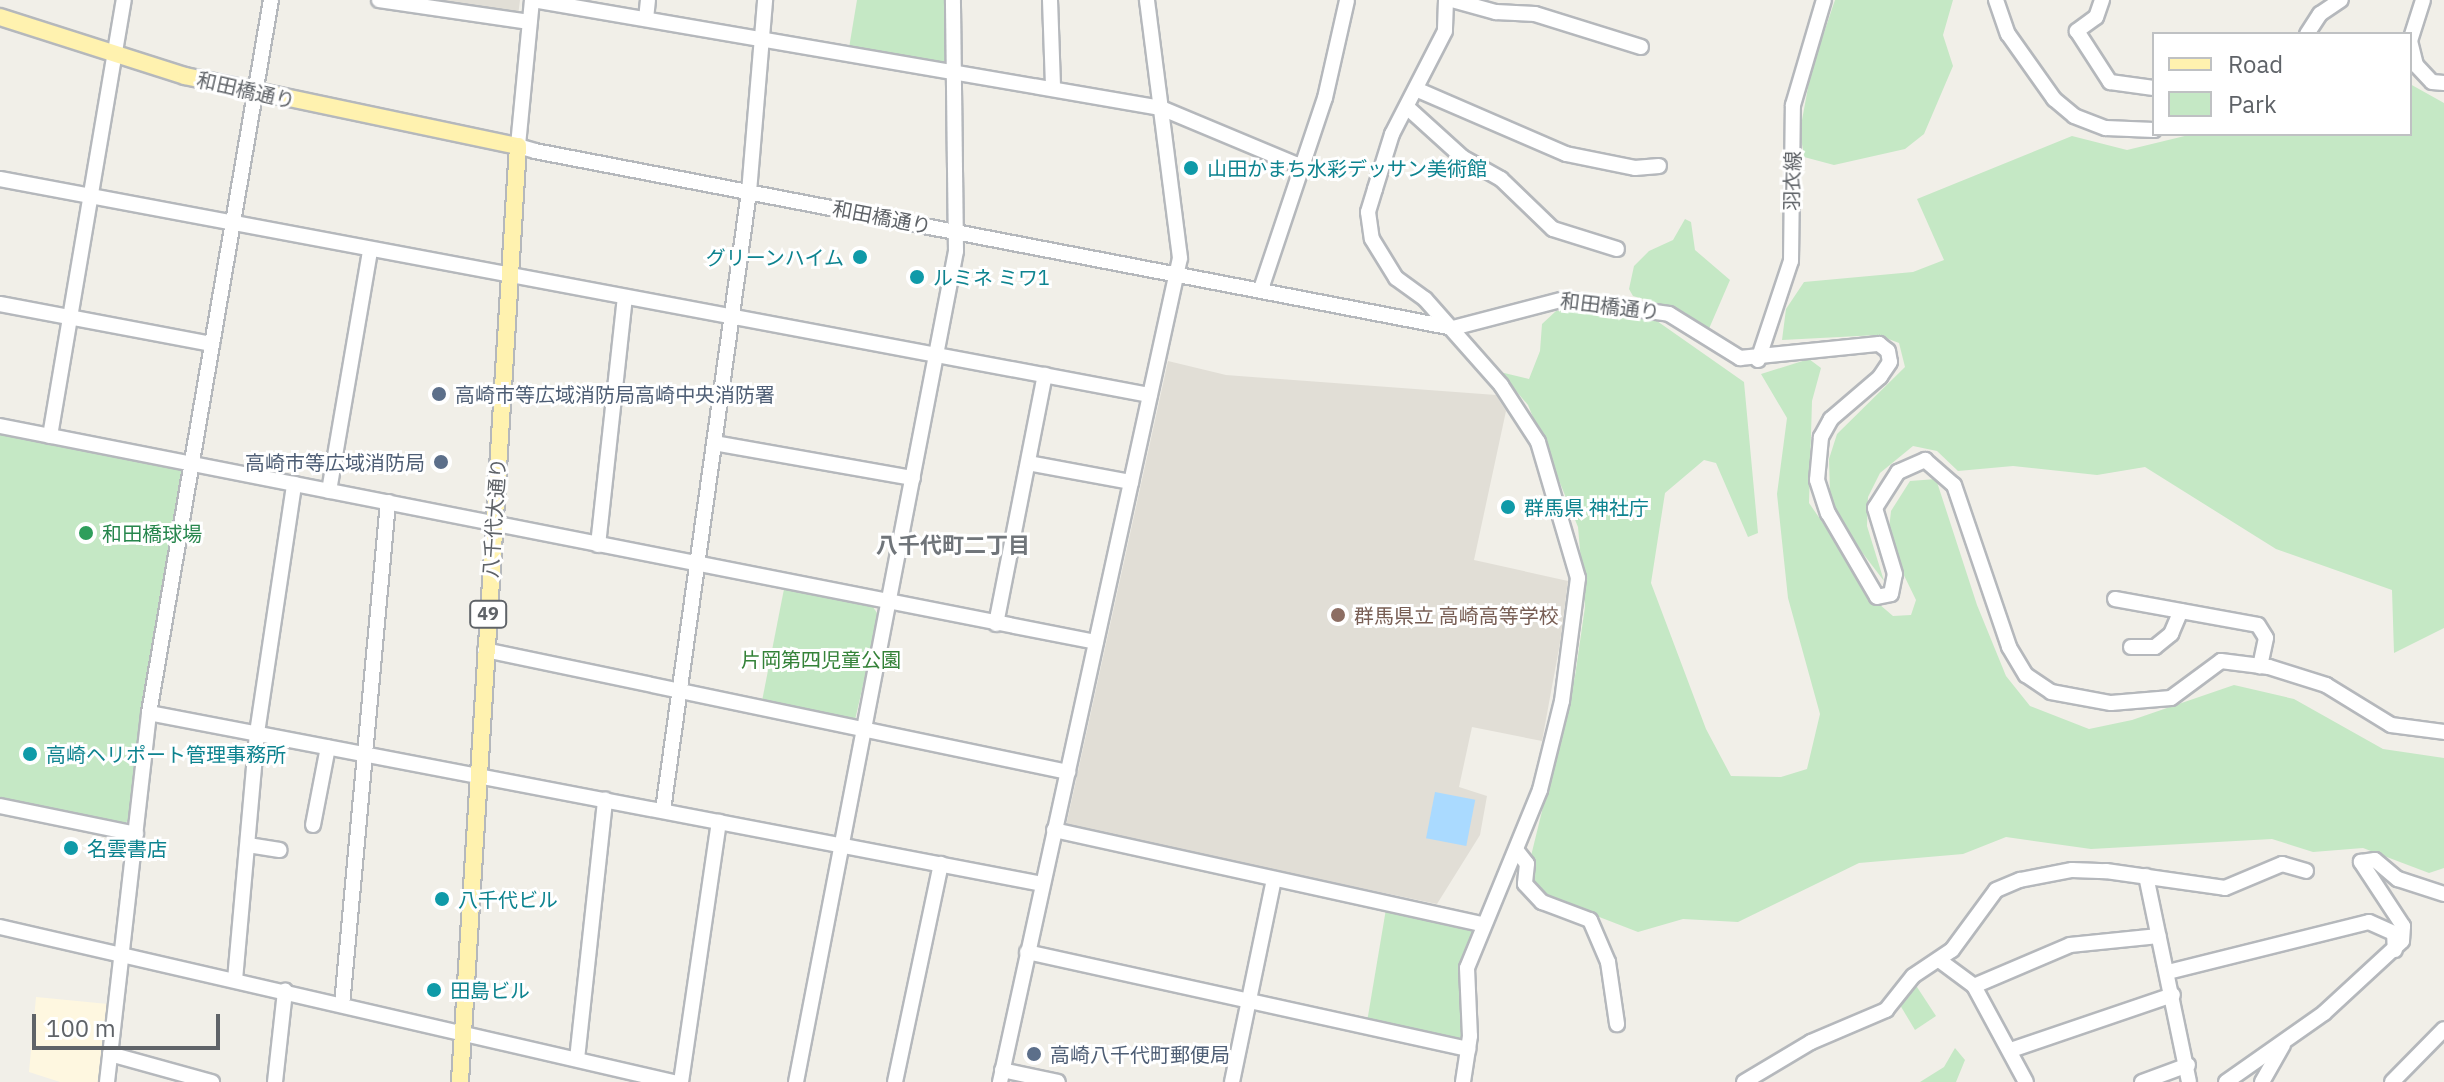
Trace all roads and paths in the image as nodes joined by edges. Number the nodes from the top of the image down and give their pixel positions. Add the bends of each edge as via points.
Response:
1 (124, 0) edge
2 (271, 0) edge
3 (379, 0) edge
4 (533, 0) edge
5 (648, 0) edge
6 (765, 0) edge
7 (953, 0) edge
8 (1050, 0) edge
9 (1147, 0) edge
10 (1347, 0) edge
11 (1449, 0) edge
12 (1824, 0) edge
13 (1996, 0) edge
14 (2102, 0) edge
15 (2341, 0) edge
16 (2423, 0) edge
17 (0, 17) edge
18 (646, 19) junction
19 (529, 22) junction
20 (2308, 32) edge
21 (2412, 35) edge
22 (761, 40) junction
23 (1641, 47) dead end
24 (2412, 49) edge
25 (114, 57) junction
26 (955, 72) junction
27 (2444, 83) edge
28 (1053, 87) junction
29 (2152, 88) edge
30 (1418, 90) junction
31 (254, 93) junction
32 (1161, 108) junction
33 (1408, 108) junction
34 (2152, 130) edge
35 (518, 146) junction
36 (1659, 166) dead end
37 (1302, 167) junction
38 (0, 179) edge
39 (749, 192) junction
40 (91, 196) junction
41 (233, 224) junction
42 (955, 231) junction
43 (1617, 249) dead end
44 (370, 250) junction
45 (1178, 273) junction
46 (509, 278) junction
47 (1261, 289) junction
48 (625, 297) junction
49 (0, 304) edge
50 (70, 317) junction
51 (732, 318) junction
52 (1453, 328) junction
53 (212, 344) junction
54 (938, 356) junction
55 (1758, 360) junction
56 (1045, 375) junction
57 (1150, 395) junction
58 (0, 426) edge
59 (50, 436) junction
60 (714, 443) junction
61 (192, 463) junction
62 (1028, 463) junction
63 (913, 478) junction
64 (1131, 482) junction
65 (294, 484) junction
66 (329, 491) junction
67 (388, 502) junction
68 (494, 523) junction
69 (598, 545) junction
70 (697, 565) junction
71 (2115, 599) dead end
72 (889, 603) junction
73 (2181, 611) junction
74 (996, 624) junction
75 (1096, 642) junction
76 (2131, 647) dead end
77 (485, 650) junction
78 (2260, 666) junction
79 (680, 690) junction
80 (149, 713) junction
81 (864, 729) junction
82 (2444, 732) edge
83 (257, 733) junction
84 (328, 747) junction
85 (361, 753) junction
86 (1068, 772) junction
87 (479, 776) junction
88 (605, 800) junction
89 (0, 806) edge
90 (663, 810) junction
91 (719, 822) junction
92 (313, 825) dead end
93 (1054, 830) junction
94 (136, 834) junction
95 (248, 845) junction
96 (842, 845) junction
97 (280, 850) dead end
98 (1517, 851) junction
99 (941, 864) junction
100 (2306, 871) dead end
101 (2146, 876) junction
102 (1274, 879) junction
103 (1042, 884) junction
104 (2444, 894) edge
105 (1482, 924) junction
106 (0, 927) edge
107 (2159, 936) junction
108 (2395, 950) junction
109 (1027, 952) junction
110 (122, 953) junction
111 (1939, 960) junction
112 (2168, 972) junction
113 (235, 980) junction
114 (1974, 986) junction
115 (285, 991) junction
116 (2173, 995) junction
117 (1249, 1000) junction
118 (342, 1005) junction
119 (1617, 1024) dead end
120 (2444, 1029) edge
121 (463, 1032) junction
122 (2287, 1038) junction
123 (1468, 1049) junction
124 (2011, 1050) junction
125 (110, 1054) junction
126 (577, 1059) junction
127 (2188, 1065) junction
128 (629, 1076) edge
129 (1001, 1076) edge
130 (107, 1082) edge
131 (212, 1082) edge
132 (275, 1082) edge
133 (460, 1082) edge
134 (673, 1082) edge
135 (681, 1082) edge
136 (796, 1082) edge
137 (895, 1082) edge
138 (1058, 1082) edge
139 (1232, 1082) edge
140 (1463, 1082) edge
141 (1744, 1082) edge
142 (2026, 1082) edge
143 (2142, 1082) edge
144 (2189, 1082) edge
145 (2226, 1082) edge
146 (2262, 1082) edge
147 (2392, 1082) edge

1 - 25 street
2 - 31 street
3 - 19 street
4 - 18 street
4 - 19 street
5 - 18 street
6 - 22 street
7 - 26 street
8 - 28 street
9 - 32 street
10 - 37 street
11 - 23 street via 1496,12 1535,14
11 - 30 street via 1445,31
12 - 55 street, 羽衣線 via 1793,105 1791,261
13 - 34 street via 2008,34 2054,99 2074,116 2106,128
14 - 29 street via 2096,17 2077,31 2110,82
15 - 20 street via 2320,14
16 - 21 street
17 - 25 main road, 和田橋通り
18 - 22 street
19 - 35 street
22 - 26 street
22 - 39 street
24 - 27 street via 2416,65 2432,82
25 - 31 main road, 和田橋通り
25 - 40 street
26 - 28 street
26 - 42 street
28 - 32 street
30 - 33 street
30 - 36 street via 1566,154 1635,168
31 - 35 main road, 和田橋通り
31 - 41 street
32 - 37 street
32 - 45 street
33 - 43 street via 1462,157 1501,179 1553,229
33 - 52 street via 1392,134 1368,212 1372,239 1396,278
35 - 39 street, 和田橋通り
35 - 46 main road, 八千代大通り / 49
37 - 47 street
38 - 40 street
39 - 42 street, 和田橋通り
39 - 51 street
40 - 41 street
40 - 50 street
41 - 44 street
41 - 53 street
42 - 45 street, 和田橋通り
42 - 54 street
44 - 46 street
44 - 66 street
45 - 47 street, 和田橋通り
45 - 57 street
46 - 48 street
46 - 68 main road, 八千代大通り / 49
47 - 52 street, 和田橋通り
48 - 51 street
48 - 69 street
49 - 50 street
50 - 53 street
50 - 59 street
51 - 54 street
51 - 60 street
52 - 55 street, 和田橋通り via 1564,299 1669,314 1722,349
52 - 98 street via 1501,385 1538,442 1578,578 1562,701 1540,790
53 - 61 street
54 - 56 street
54 - 63 street
55 - 78 street via 1860,342 1888,351 1890,362 1880,377 1831,419 1821,437 1817,480 1828,513 1877,597 1891,594 1895,574 1875,508 1898,472 1925,460 1954,485 2009,647 2026,675 2051,692 2069,699 2143,702 2171,698 2221,661
56 - 57 street
56 - 62 street
57 - 64 street
58 - 59 street
59 - 61 street
60 - 63 street
60 - 70 street
61 - 65 street
61 - 80 street
62 - 64 street
62 - 74 street
63 - 72 street
64 - 75 street
65 - 66 street
65 - 83 street
66 - 67 street
67 - 68 street
67 - 85 street
68 - 69 street
68 - 77 main road, 八千代大通り / 49
69 - 70 street
70 - 72 street
70 - 79 street
71 - 73 street
72 - 74 street
72 - 81 street
73 - 76 street via 2171,634 2155,647
73 - 78 street via 2258,625 2266,638
74 - 75 street
75 - 86 street
77 - 79 street
77 - 87 main road, 八千代大通り / 49
78 - 82 street via 2326,685 2391,725
79 - 81 street
79 - 90 street
80 - 83 street
80 - 94 street
81 - 86 street
81 - 96 street
83 - 84 street
83 - 95 street
84 - 85 street
84 - 92 street
85 - 87 street
85 - 118 street
86 - 93 street
87 - 88 street
87 - 121 main road, 八千代大通り / 49
88 - 90 street
88 - 126 street
89 - 94 street
90 - 91 street
91 - 96 street
91 - 135 street
93 - 102 street
93 - 103 street
94 - 110 street
95 - 97 street
95 - 113 street
96 - 99 street
96 - 136 street
98 - 105 street
98 - 119 street via 1527,864 1525,884 1542,902 1590,920 1608,962
99 - 103 street
99 - 137 street
100 - 101 street via 2282,864 2225,888
101 - 107 street
101 - 111 street via 2072,870 2020,880 1996,890
102 - 105 street
102 - 117 street
103 - 109 street
104 - 108 street via 2398,879 2375,860 2361,862 2403,926
105 - 123 street via 1467,973
106 - 110 street
107 - 112 street
107 - 114 street via 2070,945
108 - 112 street via 2394,933 2369,922
108 - 122 street
109 - 117 street
109 - 129 street
110 - 113 street
110 - 125 street
111 - 114 street
111 - 141 street via 1913,976 1886,1010 1811,1042
112 - 116 street
113 - 115 street
114 - 124 street
115 - 118 street
115 - 132 street
116 - 124 street
116 - 127 street
117 - 123 street
117 - 139 street
118 - 121 street
120 - 147 street
121 - 126 street
121 - 133 main road, 八千代大通り / 49
122 - 145 street
122 - 146 street
123 - 140 street
124 - 142 street
125 - 130 street
125 - 131 street
126 - 128 street
127 - 143 street
127 - 144 street
128 - 134 street
129 - 138 street

